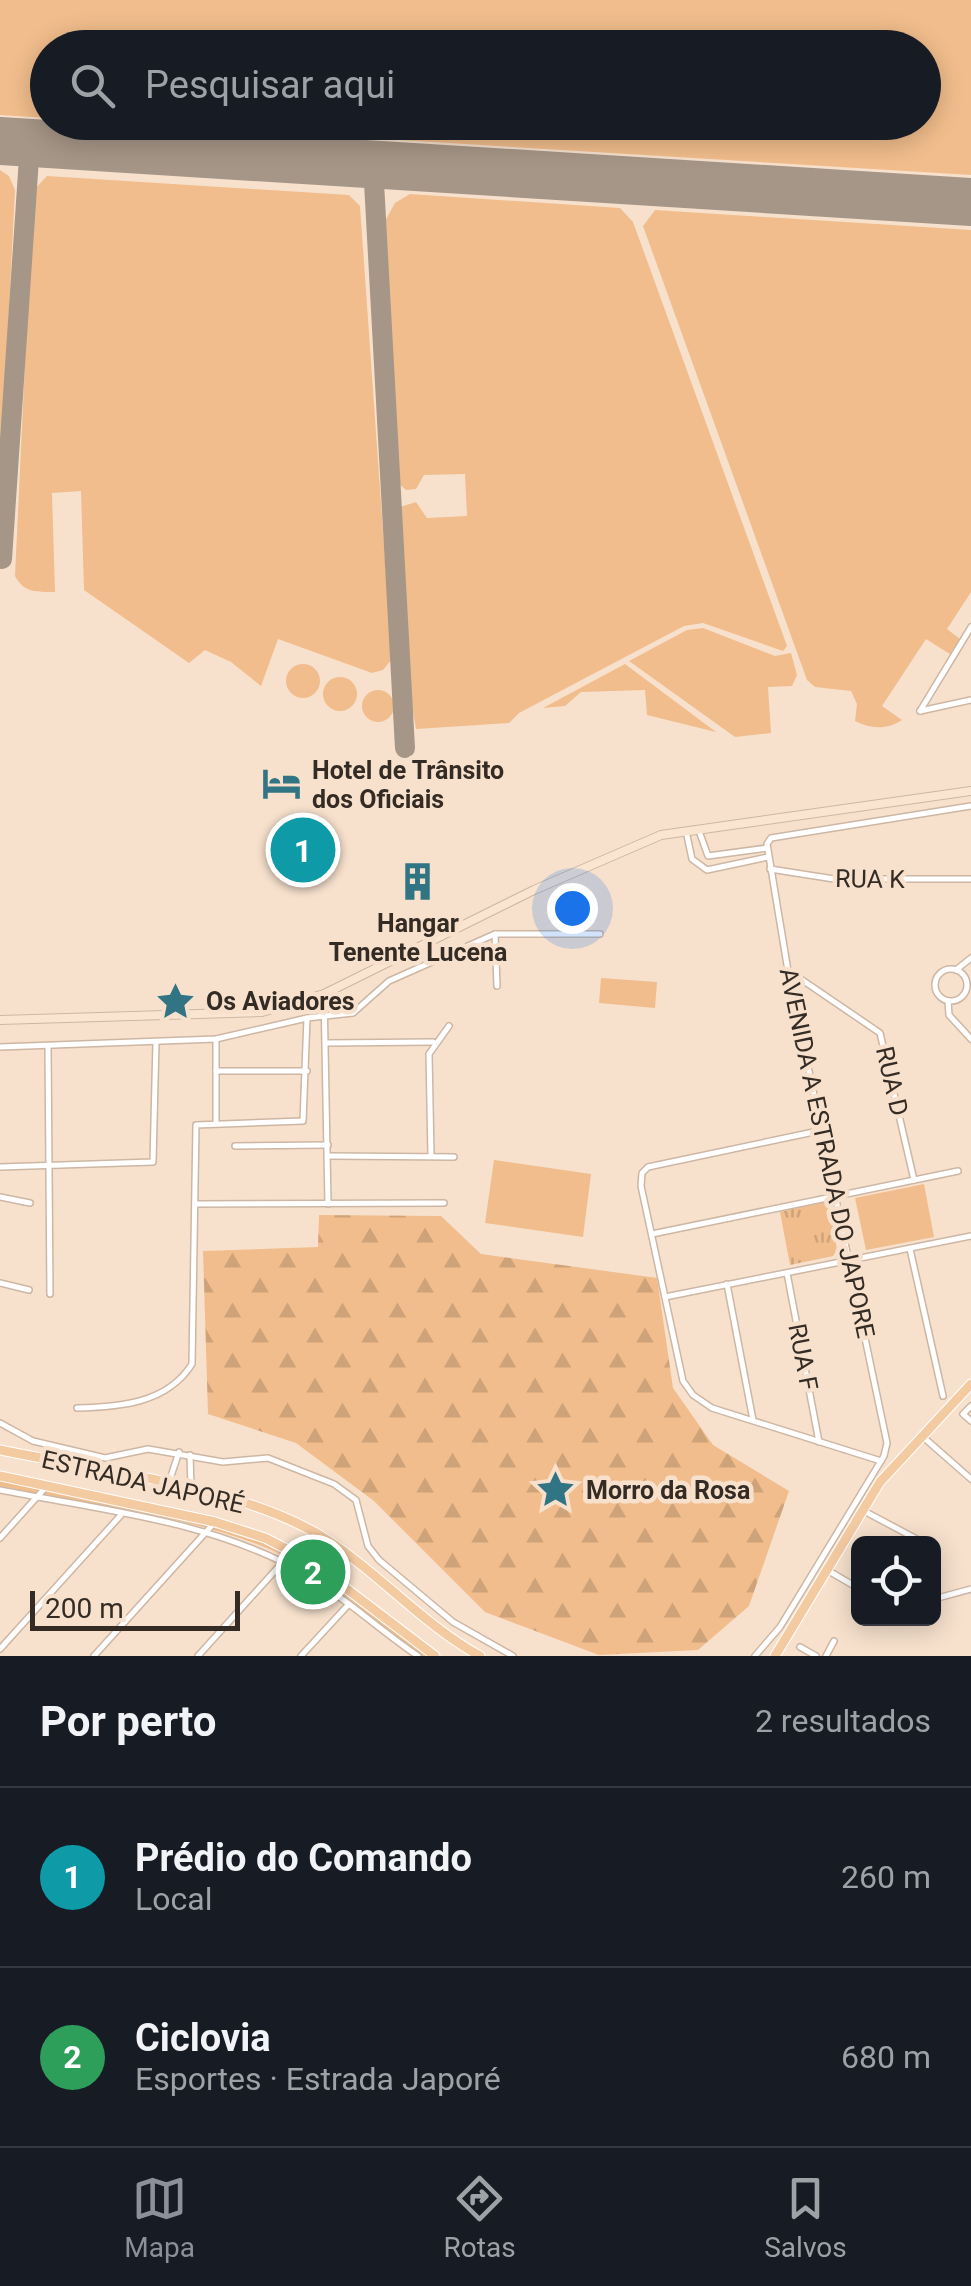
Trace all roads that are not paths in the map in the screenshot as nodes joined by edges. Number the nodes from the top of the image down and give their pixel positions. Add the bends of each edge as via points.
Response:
1 (971, 627) edge
2 (971, 700) edge
3 (971, 791) edge
4 (971, 806) edge
5 (698, 828) junction
6 (686, 831) junction
7 (767, 846) junction
8 (744, 851) junction
9 (708, 856) junction
10 (768, 858) junction
11 (746, 863) junction
12 (702, 868) junction
13 (770, 869) junction
14 (971, 880) edge
15 (495, 934) junction
16 (600, 934) dead end
17 (971, 958) edge
18 (956, 970) junction
19 (788, 971) junction
20 (497, 986) dead end
21 (324, 994) junction
22 (948, 1001) junction
23 (327, 1017) junction
24 (306, 1018) junction
25 (0, 1020) edge
26 (449, 1026) dead end
27 (216, 1039) junction
28 (971, 1039) edge
29 (156, 1042) junction
30 (326, 1042) junction
31 (433, 1042) junction
32 (0, 1047) edge
33 (48, 1047) junction
34 (216, 1070) junction
35 (307, 1071) junction
36 (216, 1122) junction
37 (823, 1130) junction
38 (328, 1145) junction
39 (236, 1146) dead end
40 (329, 1156) junction
41 (430, 1156) junction
42 (454, 1157) dead end
43 (0, 1167) edge
44 (48, 1167) junction
45 (958, 1171) dead end
46 (914, 1180) junction
47 (836, 1196) junction
48 (0, 1197) edge
49 (30, 1203) dead end
50 (444, 1203) dead end
51 (195, 1204) junction
52 (328, 1204) junction
53 (652, 1234) junction
54 (971, 1236) edge
55 (910, 1248) junction
56 (849, 1261) junction
57 (787, 1273) junction
58 (0, 1283) edge
59 (727, 1284) junction
60 (29, 1290) dead end
61 (50, 1294) dead end
62 (664, 1297) junction
63 (971, 1384) edge
64 (943, 1396) dead end
65 (971, 1406) edge
66 (76, 1408) dead end
67 (753, 1420) junction
68 (971, 1421) edge
69 (0, 1423) edge
70 (922, 1436) junction
71 (819, 1442) junction
72 (0, 1450) edge
73 (180, 1452) junction
74 (190, 1455) junction
75 (881, 1461) junction
76 (0, 1476) edge
77 (971, 1479) edge
78 (48, 1485) junction
79 (167, 1486) junction
80 (0, 1490) edge
81 (192, 1491) junction
82 (37, 1498) junction
83 (862, 1509) junction
84 (121, 1514) junction
85 (215, 1522) junction
86 (206, 1532) junction
87 (911, 1536) edge
88 (0, 1538) edge
89 (293, 1551) junction
90 (284, 1563) junction
91 (826, 1570) junction
92 (851, 1586) edge
93 (971, 1589) edge
94 (941, 1597) edge
95 (349, 1604) junction
96 (792, 1631) junction
97 (834, 1641) dead end
98 (800, 1647) dead end
99 (0, 1649) edge
100 (407, 1653) edge
101 (94, 1656) edge
102 (198, 1656) edge
103 (301, 1656) edge
104 (418, 1656) edge
105 (434, 1656) edge
106 (480, 1656) edge
107 (513, 1656) edge
108 (755, 1656) edge
109 (775, 1656) edge
110 (782, 1656) edge
111 (816, 1656) edge
112 (826, 1656) edge

1 - 2 street via 920,711
3 - 5 main road
4 - 7 street via 771,838
5 - 6 main road
5 - 9 street
6 - 12 street via 692,859
6 - 21 main road via 647,840 534,890
7 - 8 street
7 - 10 street, AVENIDA A ESTRADA DO JAPORE
8 - 9 street
8 - 11 street
9 - 12 street
10 - 11 street
10 - 13 street, AVENIDA A ESTRADA DO JAPORE
11 - 12 street
13 - 14 street, RUA K via 834,879
13 - 19 street, AVENIDA A ESTRADA DO JAPORE
15 - 16 street
15 - 20 street
15 - 23 street via 389,981 353,1013
17 - 18 street
18 - 22 street via 968,988 961,999
18 - 22 street via 943,970 935,983
19 - 37 street, AVENIDA A ESTRADA DO JAPORE
19 - 46 street, RUA D via 880,1033
21 - 23 street
21 - 25 main road via 262,1012
22 - 28 street via 949,1016
23 - 24 street
23 - 30 street
24 - 27 street
24 - 35 street
26 - 31 street
27 - 29 street
27 - 34 street
29 - 33 street
29 - 44 street via 153,1162
30 - 31 street
30 - 38 street
31 - 41 street
32 - 33 street
33 - 44 street
34 - 35 street
34 - 36 street
35 - 36 street via 303,1121
36 - 51 street via 195,1129
37 - 47 street, AVENIDA A ESTRADA DO JAPORE
37 - 53 street via 648,1167 640,1178
38 - 39 street
38 - 40 street
40 - 41 street
40 - 52 street
41 - 42 street
43 - 44 street
44 - 61 street
45 - 46 street
46 - 47 street
47 - 53 street
47 - 56 street, AVENIDA A ESTRADA DO JAPORE
48 - 49 street
50 - 52 street
51 - 52 street
51 - 66 street via 192,1364 172,1385 134,1404
53 - 62 street
54 - 55 street
55 - 56 street
55 - 64 street
56 - 57 street
56 - 75 street, AVENIDA A ESTRADA DO JAPORE via 887,1443
57 - 59 street
57 - 71 street, RUA F
58 - 60 street
59 - 62 street
59 - 67 street
62 - 67 street via 687,1388 712,1408
63 - 70 main road
65 - 68 street via 963,1414
67 - 71 street
69 - 73 street via 33,1441 105,1458
70 - 77 street
70 - 83 main road
71 - 75 street
72 - 79 main road, ESTRADA JAPORÉ
73 - 74 street
73 - 79 street
74 - 81 street
74 - 107 street via 223,1462 277,1460 346,1491 356,1500 368,1546 379,1560 453,1622
75 - 108 street via 780,1627
76 - 78 main road, ESTRADA JAPORÉ
78 - 82 street
78 - 85 main road, ESTRADA JAPORÉ
79 - 81 main road, ESTRADA JAPORÉ
80 - 82 street, ESTRADA JAPORÉ
81 - 106 main road, ESTRADA JAPORÉ via 273,1513 318,1534
82 - 84 street, ESTRADA JAPORÉ
82 - 88 street
83 - 87 street
83 - 91 main road
84 - 86 street, ESTRADA JAPORÉ
84 - 99 street
85 - 86 street
85 - 89 main road, ESTRADA JAPORÉ
86 - 90 street, ESTRADA JAPORÉ
86 - 101 street
89 - 90 street
89 - 105 main road, ESTRADA JAPORÉ
90 - 95 street, ESTRADA JAPORÉ
90 - 102 street
91 - 92 street
91 - 96 main road
93 - 94 street
95 - 100 street, ESTRADA JAPORÉ
95 - 103 street
96 - 109 main road
96 - 110 main road
97 - 112 street
98 - 111 street
100 - 104 street, ESTRADA JAPORÉ

